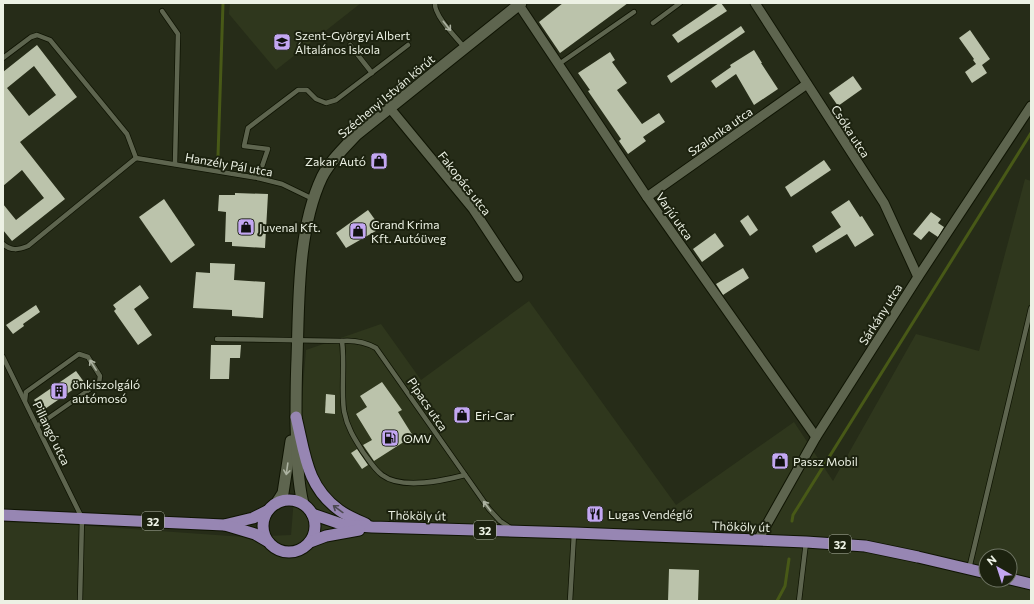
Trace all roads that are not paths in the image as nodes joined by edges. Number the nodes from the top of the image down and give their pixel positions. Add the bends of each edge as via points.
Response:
1 (435, 3) edge
2 (680, 3) edge
3 (755, 3) edge
4 (520, 4) edge
5 (162, 11) dead end
6 (634, 12) dead end
7 (653, 23) dead end
8 (350, 45) dead end
9 (408, 45) dead end
10 (465, 48) junction
11 (3, 58) edge
12 (558, 64) junction
13 (372, 73) junction
14 (806, 84) junction
15 (1031, 106) edge
16 (389, 107) junction
17 (136, 158) junction
18 (175, 164) junction
19 (258, 178) junction
20 (647, 197) junction
21 (314, 199) junction
22 (3, 244) edge
23 (518, 277) dead end
24 (918, 277) junction
25 (1031, 308) edge
26 (217, 339) dead end
27 (298, 340) junction
28 (342, 341) junction
29 (3, 357) edge
30 (25, 402) junction
31 (296, 403) junction
32 (296, 417) junction
33 (36, 426) junction
34 (816, 437) junction
35 (465, 475) junction
36 (304, 504) junction
37 (272, 507) junction
38 (312, 514) junction
39 (3, 515) edge
40 (82, 518) junction
41 (224, 525) junction
42 (372, 527) junction
43 (516, 531) junction
44 (574, 533) junction
45 (758, 540) junction
46 (267, 541) junction
47 (310, 542) junction
48 (806, 542) junction
49 (969, 569) junction
50 (978, 571) edge
51 (1018, 581) edge
52 (1031, 584) edge
53 (80, 601) edge
54 (570, 601) edge
55 (799, 601) edge

1 -> 10 lane via 438,15
2 - 7 lane
3 - 14 street, Csóka utca
4 - 10 street, Széchenyi István körút
4 - 12 street, Varjú utca
5 - 18 lane via 178,34
6 - 12 lane
8 - 13 lane
9 - 13 lane
10 - 16 street, Széchenyi István körút
11 - 17 lane via 31,37 37,35 50,40 127,134
12 - 20 street, Varjú utca
13 - 19 lane via 336,100 326,103 316,99 307,90 298,90 248,128 244,146 268,149
14 - 20 street, Szalonka utca
14 - 24 street, Csóka utca via 884,203
15 - 24 street, Sárkány utca
16 - 21 street, Széchenyi István körút via 336,156 322,177
16 - 23 street, Fakopács utca via 473,209
17 - 18 lane, Hanzély Pál utca
17 - 22 lane via 28,246 15,250
18 - 19 lane, Hanzély Pál utca
19 - 21 lane, Hanzély Pál utca via 282,184
20 - 34 street, Varjú utca
21 - 27 street, Széchenyi István körút via 302,250
24 - 34 street, Sárkány utca
25 - 49 lane
26 - 27 lane, Pipacs utca
27 - 28 lane, Pipacs utca
27 - 31 street, Széchenyi István körút
28 - 35 lane, Pipacs utca via 353,340 376,348
28 - 35 lane via 346,423 376,470 394,481 410,483 439,482
29 - 30 lane, Pillangó utca
30 - 33 lane, Pillangó utca
33 -> 30 lane via 99,383 100,376 88,356 79,354 26,392
31 - 32 street, Széchenyi István körút
31 -> 37 street, Széchenyi István körút via 283,493
32 - 36 street, Széchenyi István körút via 300,490
42 -> 32 main road via 340,511 316,486 308,468
33 - 40 lane, Pillangó utca
34 - 45 street, Sárkány utca
43 -> 35 lane, Pipacs utca via 500,521 489,509
36 - 37 main road, 32 via 285,500
36 - 38 main road
37 - 41 main road, 32 via 253,518
37 - 46 main road via 263,521
38 - 42 main road, Thököly út / 32 via 344,525
38 - 47 main road via 315,527
39 - 40 main road, 32
40 - 41 main road, 32
40 - 53 lane
41 - 46 main road, 32 via 255,534
42 - 43 main road, Thököly út / 32
42 - 47 main road, Thököly út / 32 via 326,536
43 - 44 main road, Thököly út / 32
44 - 45 main road, Thököly út / 32
44 - 54 lane
45 - 48 main road, Thököly út / 32
46 - 47 main road, Thököly út / 32 via 278,550 292,552
48 - 49 main road, Thököly út / 32 via 865,546
48 - 55 lane
49 - 50 main road, Thököly út / 32
51 - 52 main road

